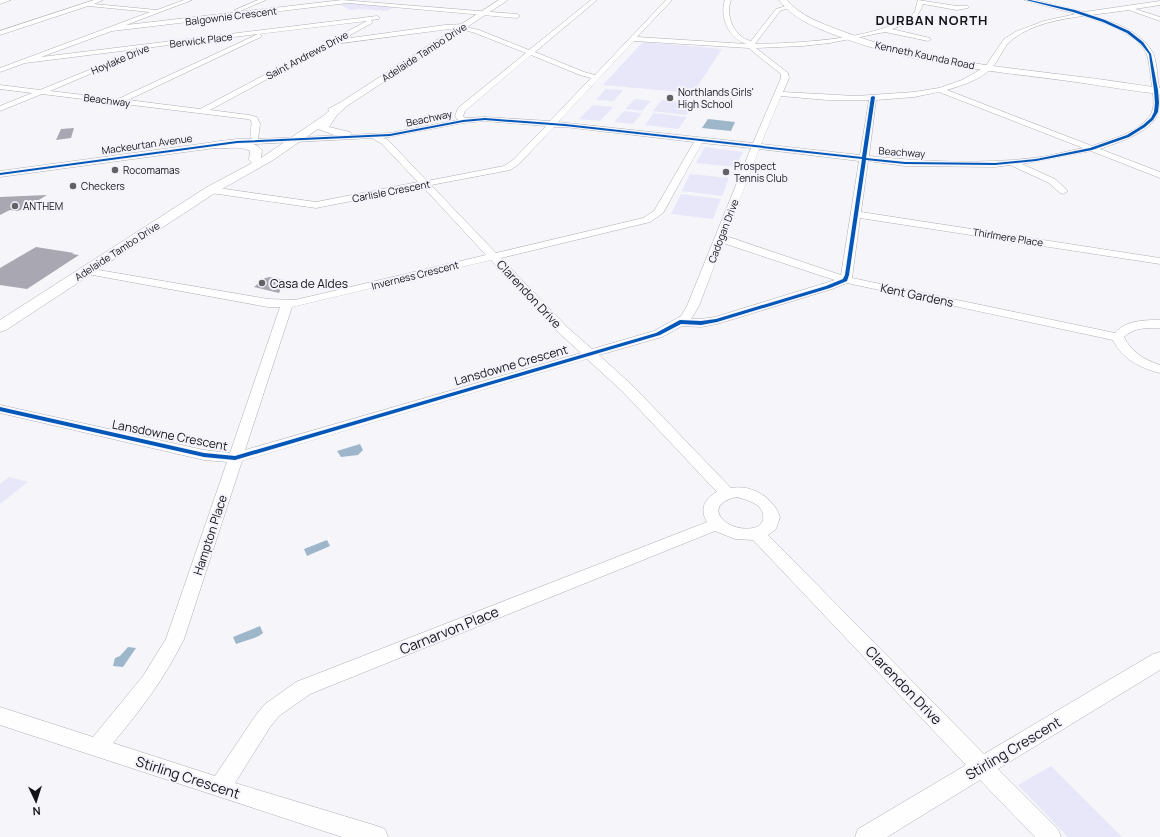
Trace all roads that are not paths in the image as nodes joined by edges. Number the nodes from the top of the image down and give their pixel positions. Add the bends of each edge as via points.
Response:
1 (8, 0) edge
2 (100, 0) edge
3 (189, 0) edge
4 (263, 0) edge
5 (347, 0) edge
6 (411, 0) edge
7 (504, 0) edge
8 (594, 0) edge
9 (669, 0) edge
10 (728, 0) edge
11 (1027, 0) edge
12 (920, 1) edge
13 (0, 2) edge
14 (786, 3) edge
15 (1160, 3) edge
16 (87, 4) junction
17 (401, 6) junction
18 (966, 7) dead end
19 (492, 8) junction
20 (1126, 9) junction
21 (520, 10) dead end
22 (778, 10) joint
23 (159, 11) junction
24 (484, 13) junction
25 (1084, 14) junction
26 (383, 15) junction
27 (517, 16) dead end
28 (222, 17) junction
29 (476, 18) junction
30 (1160, 19) edge
31 (510, 22) dead end
32 (201, 26) dead end
33 (462, 27) junction
34 (111, 29) junction
35 (886, 30) junction
36 (270, 31) junction
37 (0, 33) edge
38 (180, 34) dead end
39 (852, 38) junction
40 (632, 39) junction
41 (928, 39) dead end
42 (333, 41) junction
43 (752, 44) junction
44 (152, 46) junction
45 (530, 53) junction
46 (25, 61) junction
47 (988, 68) junction
48 (0, 70) edge
49 (596, 77) junction
50 (0, 87) edge
51 (1158, 89) edge
52 (940, 90) junction
53 (40, 92) junction
54 (779, 94) junction
55 (873, 97) junction
56 (119, 102) junction
57 (344, 104) junction
58 (0, 109) edge
59 (202, 111) junction
60 (333, 113) junction
61 (461, 119) junction
62 (551, 124) junction
63 (249, 129) junction
64 (346, 134) junction
65 (255, 137) junction
66 (293, 137) junction
67 (228, 139) junction
68 (388, 139) junction
69 (700, 141) junction
70 (214, 145) junction
71 (756, 147) junction
72 (165, 149) junction
73 (1091, 149) junction
74 (864, 159) junction
75 (255, 160) junction
76 (1012, 163) junction
77 (0, 170) edge
78 (0, 174) edge
79 (1160, 175) edge
80 (235, 176) junction
81 (426, 184) junction
82 (211, 190) junction
83 (1063, 191) dead end
84 (856, 214) junction
85 (720, 238) junction
86 (493, 256) junction
87 (1160, 261) edge
88 (87, 271) junction
89 (846, 280) junction
90 (287, 304) junction
91 (680, 322) junction
92 (1160, 324) edge
93 (0, 327) edge
94 (1118, 336) junction
95 (590, 354) junction
96 (1160, 369) edge
97 (0, 409) edge
98 (235, 458) junction
99 (727, 493) junction
100 (717, 524) junction
101 (756, 533) junction
102 (1160, 660) edge
103 (0, 716) edge
104 (97, 747) junction
105 (982, 766) junction
106 (220, 788) junction
107 (377, 837) edge
108 (866, 837) edge
109 (1050, 837) edge

1 - 13 street
2 - 16 street
3 - 23 street
4 - 28 street
5 - 17 street, Balgownie Crescent
5 - 28 street, Balgownie Crescent
6 - 17 street, Saint Andrews Drive
7 - 19 street, Adelaide Tambo Drive
8 - 45 street
9 - 40 street, Carlisle Crescent
10 - 43 street via 725,8 729,23 740,39
11 - 25 street
12 - 18 street via 957,8
12 - 35 street via 918,11 911,18
14 - 22 main road
14 - 39 main road, Kenneth Kaunda Road via 812,22
15 - 20 street
16 - 23 street
16 - 37 street
17 - 24 street, Balgownie Crescent
17 - 26 street, Saint Andrews Drive
19 - 21 street
19 - 24 street, Adelaide Tambo Drive
20 - 25 street
20 - 30 street
22 - 43 street
23 - 34 street
24 - 27 street, Balgownie Crescent
24 - 29 street, Adelaide Tambo Drive
25 - 47 street via 1047,22 1018,33 1007,40
25 - 51 street, Beachway via 1121,28 1142,43 1150,54
26 - 36 street, Berwick Place
26 - 42 street, Saint Andrews Drive
28 - 32 street
28 - 34 street, Balgownie Crescent
29 - 31 street
29 - 33 street, Adelaide Tambo Drive
33 - 42 street
33 - 45 street
33 - 57 street, Adelaide Tambo Drive
34 - 46 street
35 - 39 street
35 - 41 street
36 - 44 street, Berwick Place
36 - 56 street
38 - 44 street, Hoylake Drive
39 - 43 street via 802,44
39 - 47 main road, Kenneth Kaunda Road via 911,54
40 - 43 street
40 - 49 street, Carlisle Crescent
42 - 59 street, Saint Andrews Drive
43 - 54 street, Cadogan Drive via 754,50 784,73 785,78
44 - 46 street, Berwick Place
44 - 53 street, Hoylake Drive
45 - 49 street
45 - 61 street via 461,110
46 - 48 street
47 - 51 main road, Kenneth Kaunda Road
47 - 52 street
49 - 62 street, Carlisle Crescent
50 - 53 street, Beachway
51 - 73 street, Beachway via 1156,112 1144,126 1118,140
52 - 55 street
52 - 73 street
53 - 56 street, Beachway
53 - 58 street, Hoylake Drive
54 - 55 street
54 - 71 street, Cadogan Drive
55 - 74 street
56 - 59 street, Beachway
57 - 60 street, Adelaide Tambo Drive
57 - 66 street, Adelaide Tambo Drive via 326,112
59 - 63 street, Beachway via 249,117 256,122
60 - 64 street via 323,128
60 - 66 street, Adelaide Tambo Drive
61 - 62 street, Beachway
61 - 64 street, Beachway via 400,130
61 - 68 street, Beachway
62 - 69 street, Beachway
62 - 81 street, Carlisle Crescent via 516,162 507,168
63 - 65 street
63 - 67 street
64 - 66 street, Beachway
65 - 66 street, Mackeurtan Avenue
65 - 67 street, Mackeurtan Avenue
66 - 68 street, Clarendon Drive via 374,136
66 - 70 street, Mackeurtan Avenue
66 - 75 street, Adelaide Tambo Drive
66 - 80 street, Adelaide Tambo Drive via 269,158
67 - 72 street, Mackeurtan Avenue
68 - 81 street, Clarendon Drive
69 - 71 street, Beachway
69 - 86 street, Inverness Crescent via 661,209 654,216
70 - 72 street, Mackeurtan Avenue
70 - 75 street via 253,147 256,150
71 - 74 street, Beachway
71 - 85 street, Cadogan Drive
72 - 77 street, Mackeurtan Avenue
72 - 78 street, Mackeurtan Avenue
73 - 76 street, Beachway
73 - 79 street
74 - 76 street, Beachway via 940,164
74 - 84 street
75 - 80 street, Adelaide Tambo Drive
76 - 83 street via 1052,181
80 - 82 street, Adelaide Tambo Drive
81 - 82 street, Carlisle Crescent via 316,205
81 - 86 street, Clarendon Drive
82 - 88 street, Adelaide Tambo Drive
84 - 87 street, Thirlmere Place
84 - 89 street
85 - 89 street, Kent Gardens
85 - 91 street, Cadogan Drive via 693,306 686,318
86 - 90 street, Inverness Crescent
86 - 95 street, Clarendon Drive via 563,330
88 - 90 street, Inverness Crescent via 268,303
88 - 93 street, Adelaide Tambo Drive
89 - 91 street via 717,320 701,323
89 - 94 street, Kent Gardens
90 - 98 street, Hampton Place
91 - 95 street, Lansdowne Crescent via 658,334
92 - 94 street via 1133,326 1123,330
94 - 96 street via 1128,352
95 - 98 street, Lansdowne Crescent
95 - 99 street, Clarendon Drive via 628,389
97 - 98 street, Lansdowne Crescent via 204,455
98 - 104 street, Hampton Place via 167,657 140,696
99 - 100 street via 718,497 710,509
99 - 101 street via 737,492 757,497 770,509 770,523
100 - 101 street via 735,533
100 - 106 street, Carnarvon Place via 303,688 272,710
101 - 105 street, Clarendon Drive
102 - 105 street, Stirling Crescent
103 - 104 street, Stirling Crescent
104 - 106 street, Stirling Crescent
105 - 108 street, Stirling Crescent
105 - 109 street, Clarendon Drive
106 - 107 street, Stirling Crescent

